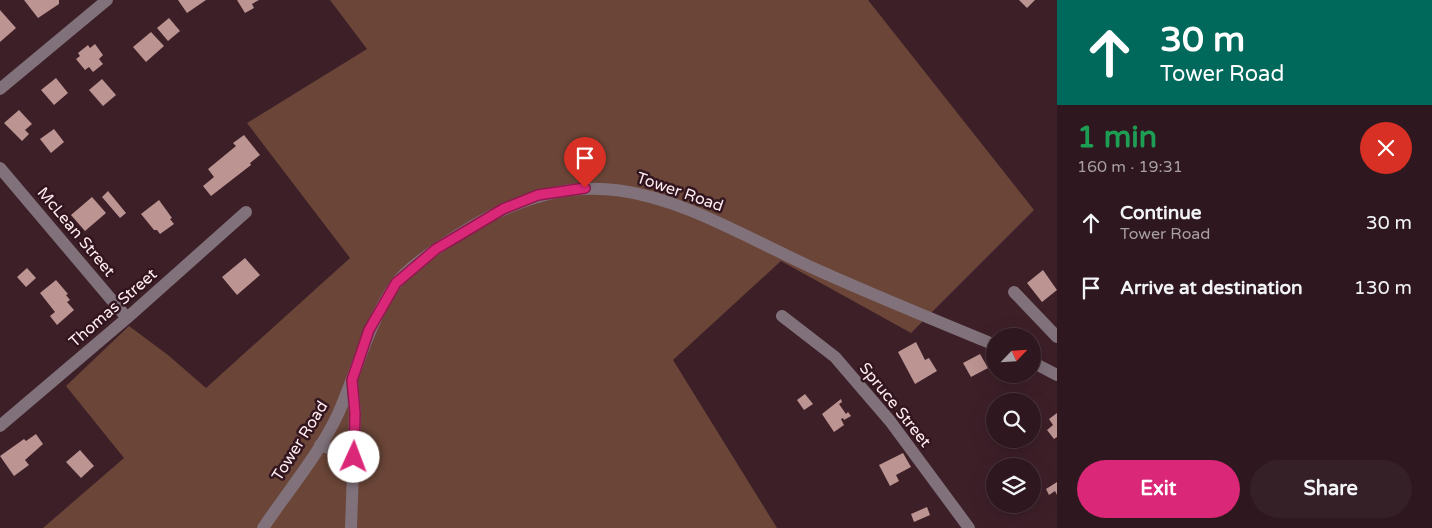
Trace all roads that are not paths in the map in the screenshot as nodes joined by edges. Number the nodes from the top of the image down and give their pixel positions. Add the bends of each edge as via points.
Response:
1 (107, 0) edge
2 (0, 89) edge
3 (0, 168) edge
4 (246, 212) dead end
5 (1014, 292) dead end
6 (782, 316) dead end
7 (127, 318) junction
8 (1057, 337) edge
9 (986, 341) edge
10 (1041, 367) edge
11 (1057, 375) edge
12 (352, 380) junction
13 (0, 426) edge
14 (320, 445) junction
15 (354, 457) junction
16 (262, 528) edge
17 (351, 528) edge
18 (969, 528) edge

1 - 2 street
3 - 7 street, McLean Street
4 - 7 street, Thomas Street
5 - 8 street
6 - 18 street, Spruce Street via 835,357 890,421
7 - 13 street, Thomas Street
9 - 12 street, Tower Road via 815,269 695,212 634,192 585,188 545,194 516,203 476,223 436,249 396,283 369,330
10 - 11 street
12 - 14 street, Tower Road
12 - 15 street
14 - 15 street
14 - 16 street, Tower Road
15 - 17 street

